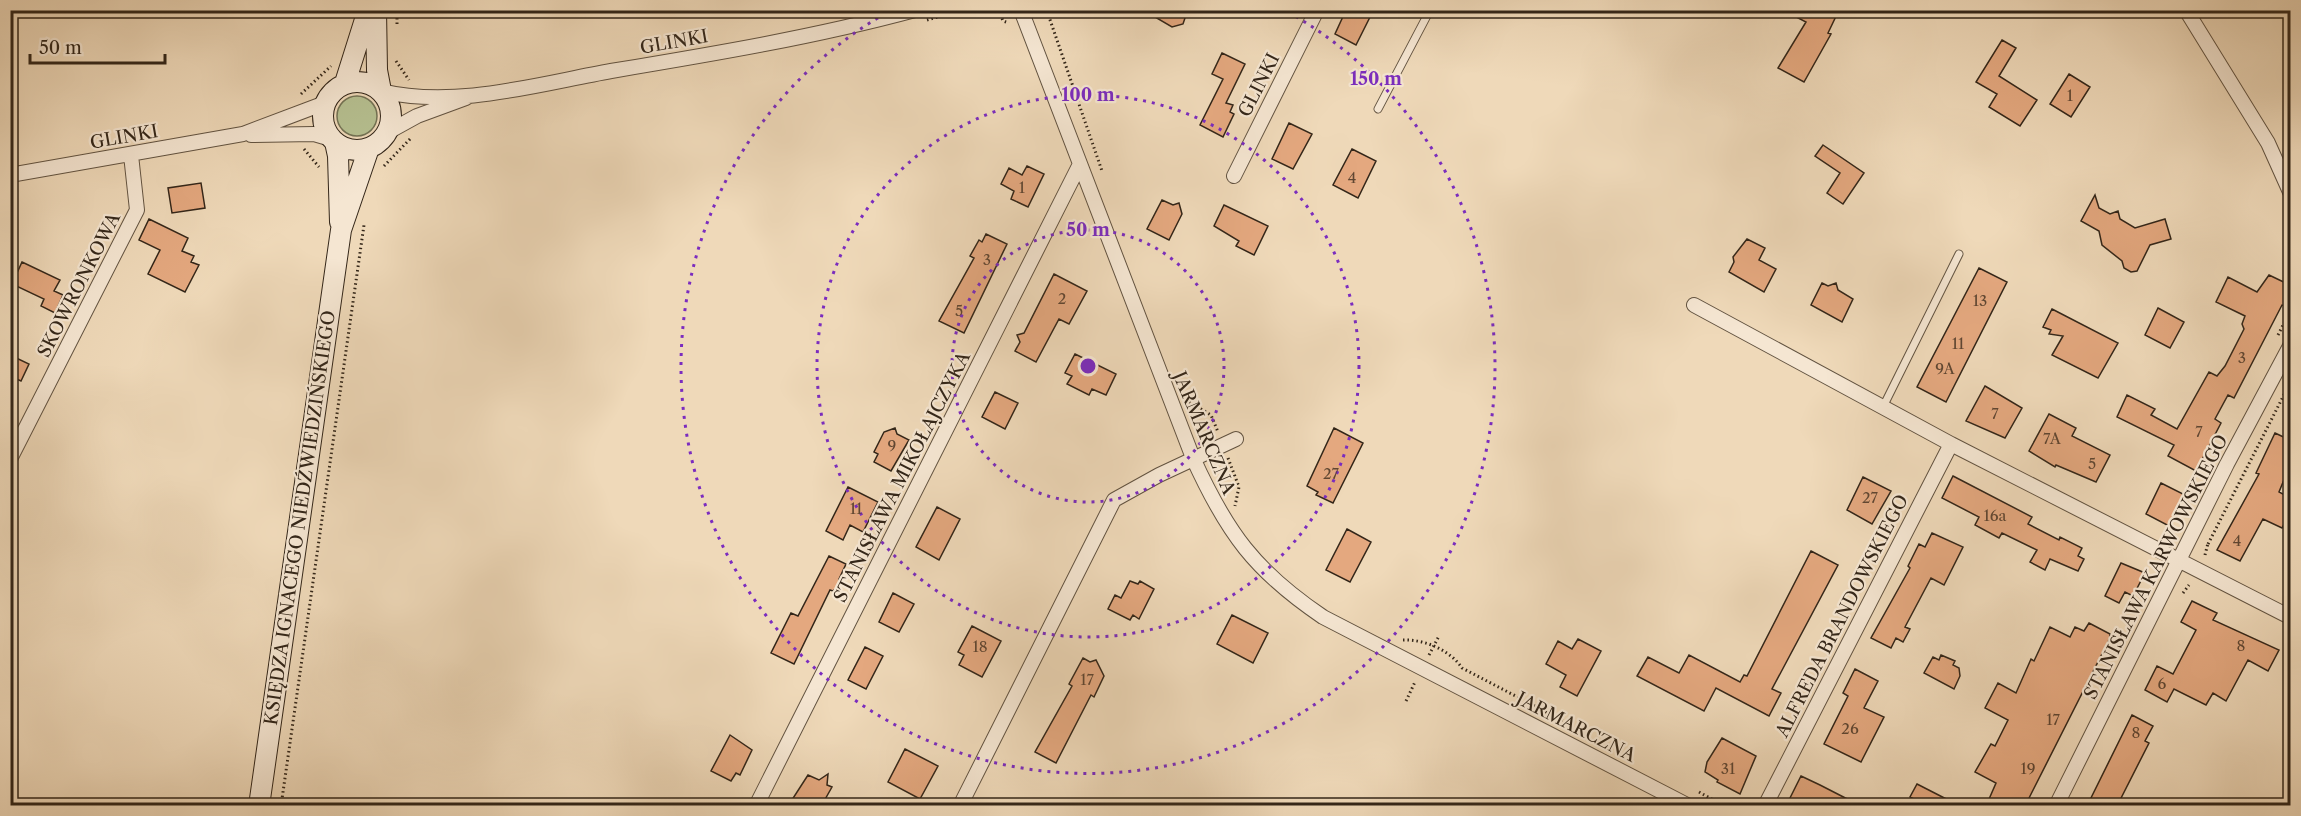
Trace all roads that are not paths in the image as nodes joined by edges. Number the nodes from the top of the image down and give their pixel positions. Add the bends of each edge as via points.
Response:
1 (368, 10) edge
2 (376, 10) edge
3 (915, 10) edge
4 (1021, 10) edge
5 (1317, 10) edge
6 (1430, 10) edge
7 (2186, 10) edge
8 (345, 83) junction
9 (381, 91) junction
10 (473, 95) junction
11 (325, 103) junction
12 (1378, 108) dead end
13 (388, 132) junction
14 (243, 134) junction
15 (333, 141) junction
16 (369, 148) junction
17 (131, 155) junction
18 (1080, 164) junction
19 (10, 175) edge
20 (1234, 176) dead end
21 (2290, 192) edge
22 (341, 230) junction
23 (1959, 255) dead end
24 (1694, 305) dead end
25 (2290, 346) edge
26 (1883, 407) junction
27 (1229, 442) road end
28 (1952, 444) junction
29 (1192, 458) junction
30 (10, 459) edge
31 (2181, 560) junction
32 (2290, 617) edge
33 (259, 806) edge
34 (756, 806) edge
35 (960, 806) edge
36 (1689, 806) edge
37 (1766, 806) edge
38 (2056, 806) edge

1 - 8 main road
2 - 9 main road
3 - 10 street, GLINKI via 798,38
4 - 18 street, JARMARCZNA
5 - 20 street, GLINKI
6 - 12 lane
7 - 21 street via 2268,143
8 - 9 main road via 364,82
8 - 11 main road via 329,94
9 - 10 street, GLINKI
9 - 13 main road via 391,110
10 - 13 street, GLINKI via 417,116
11 - 14 street, GLINKI
11 - 15 main road via 323,122
13 - 16 main road
14 - 15 street, GLINKI via 314,134
14 - 17 street, GLINKI
15 - 16 main road via 351,150
15 - 22 main road, KSIĘDZA IGNACEGO NIEDŹWIEDZIŃSKIEGO
16 - 22 main road, KSIĘDZA IGNACEGO NIEDŹWIEDZIŃSKIEGO
17 - 19 street, GLINKI
17 - 30 street, SKOWRONKOWA via 137,210
18 - 29 street, JARMARCZNA
18 - 34 street, STANISŁAWA MIKOŁAJCZYKA
22 - 33 main road, KSIĘDZA IGNACEGO NIEDŹWIEDZIŃSKIEGO
23 - 26 lane
24 - 26 street
25 - 31 street, STANISŁAWA KARWOWSKIEGO
26 - 28 street
27 - 29 street
28 - 31 street
28 - 37 street, ALFREDA BRANDOWSKIEGO
29 - 35 street via 1114,500
29 - 36 street, JARMARCZNA via 1235,538 1295,598 1345,629
31 - 32 street
31 - 38 street, STANISŁAWA KARWOWSKIEGO

